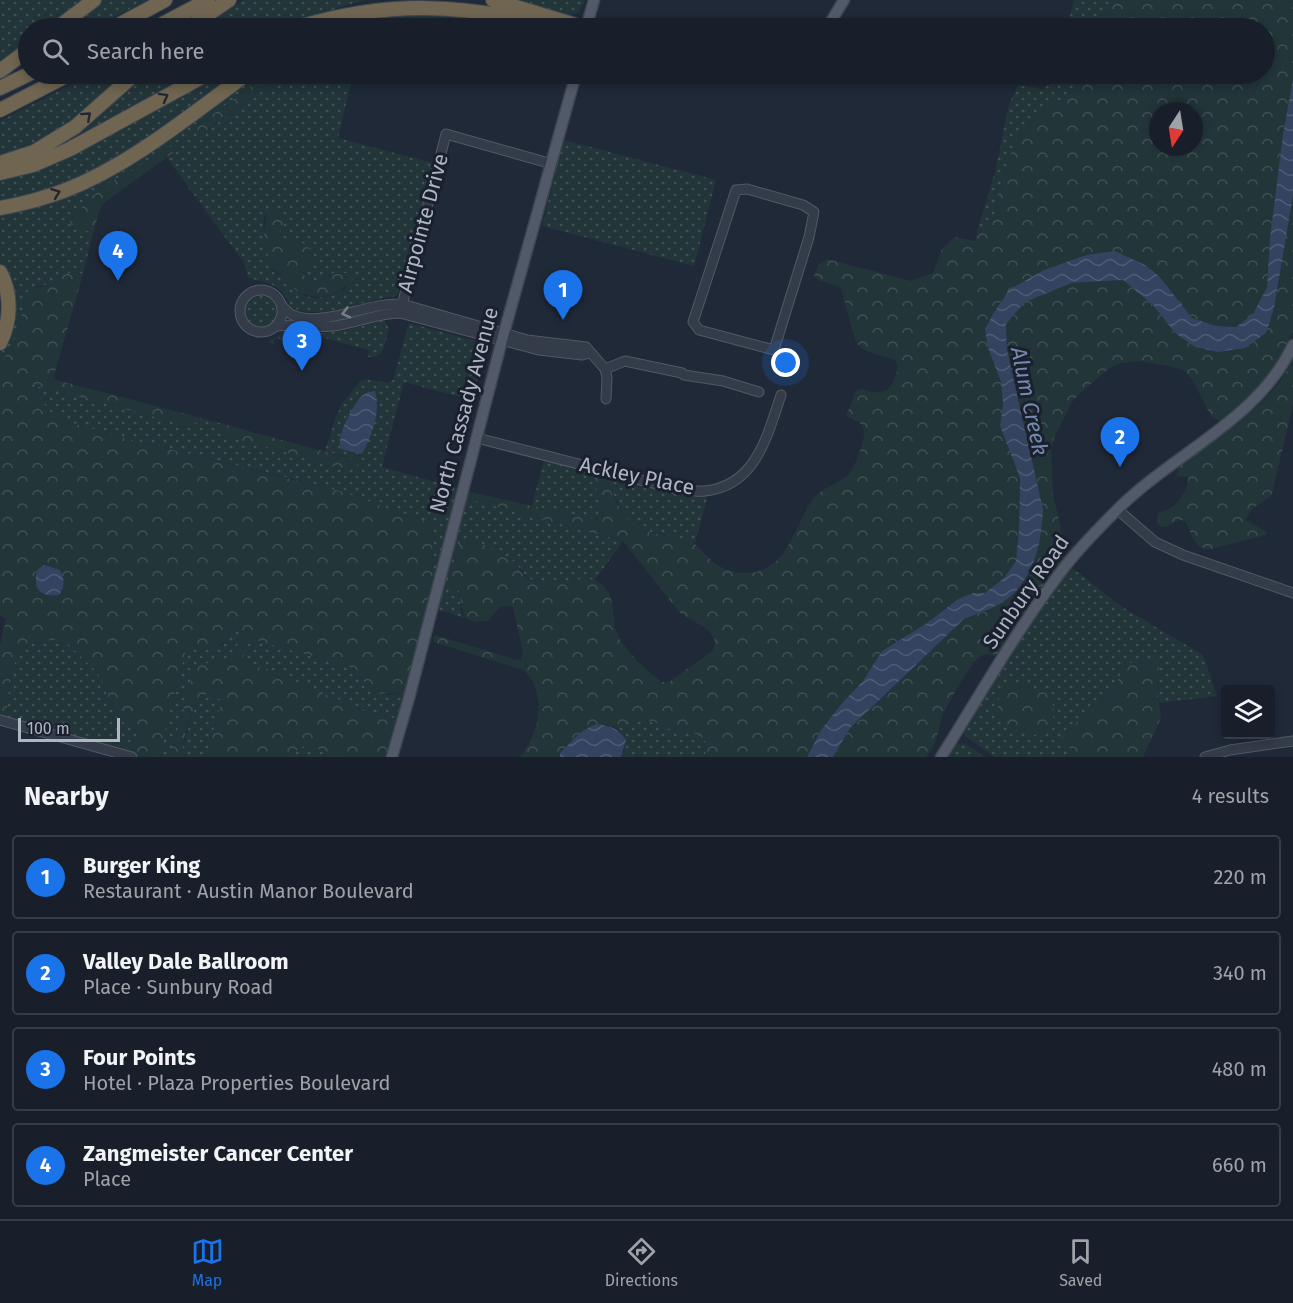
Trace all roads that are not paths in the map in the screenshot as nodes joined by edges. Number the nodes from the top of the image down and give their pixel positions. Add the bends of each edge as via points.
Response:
1 (94, 0) edge
2 (165, 0) edge
3 (208, 0) edge
4 (229, 0) edge
5 (493, 0) edge
6 (594, 0) edge
7 (844, 0) edge
8 (396, 2) junction
9 (70, 18) edge
10 (132, 18) edge
11 (174, 18) edge
12 (203, 18) edge
13 (321, 18) edge
14 (342, 18) edge
15 (520, 18) edge
16 (552, 18) edge
17 (589, 18) edge
18 (833, 18) edge
19 (18, 58) edge
20 (0, 71) edge
21 (18, 79) edge
22 (51, 84) edge
23 (124, 84) edge
24 (189, 84) edge
25 (233, 84) edge
26 (573, 84) edge
27 (0, 88) edge
28 (0, 110) edge
29 (0, 163) edge
30 (552, 164) junction
31 (0, 173) edge
32 (0, 208) edge
33 (0, 272) edge
34 (282, 306) junction
35 (401, 309) junction
36 (277, 326) junction
37 (503, 336) junction
38 (733, 340) joint
39 (0, 343) edge
40 (1293, 345) edge
41 (605, 369) junction
42 (759, 393) dead end
43 (781, 395) dead end
44 (606, 399) dead end
45 (477, 438) junction
46 (1117, 509) junction
47 (1293, 593) edge
48 (0, 720) edge
49 (1293, 741) edge
50 (132, 757) edge
51 (392, 757) edge
52 (941, 757) edge
53 (1205, 757) edge

1 - 9 highway
2 - 10 highway
3 - 11 highway
4 - 12 highway
5 - 16 highway
6 - 17 main road
7 - 18 main road
8 - 13 highway via 361,6
8 - 14 highway
8 - 15 highway via 444,3
19 - 20 highway
21 - 27 highway
22 - 28 highway
29 -> 23 highway via 34,152 75,127
31 -> 24 highway via 33,165 70,149
32 -> 25 highway via 45,197 89,179 156,139
26 - 30 main road, North Cassady Avenue
30 - 35 street, Airpointe Drive via 446,134
30 - 37 main road, North Cassady Avenue
33 - 39 highway via 9,309
35 -> 34 street via 388,303 319,318 291,315
34 - 36 street
34 - 36 street via 274,294 261,290 248,295 241,306 242,320 251,330 265,332
35 - 36 street via 338,326
35 - 37 street
37 - 41 street via 586,347
37 - 45 main road, North Cassady Avenue
38 - 38 street via 699,330 693,322 736,190 747,189 814,212 774,350
40 - 46 main road, Sunbury Road via 1264,391
41 - 42 street via 621,362 640,363
41 - 44 street
43 - 45 street, Ackley Place via 758,457 742,477 721,488 703,491 669,487
45 - 51 main road, North Cassady Avenue
46 - 47 street via 1155,542
46 - 52 main road, Sunbury Road via 1060,572
48 - 50 street
49 - 53 street

